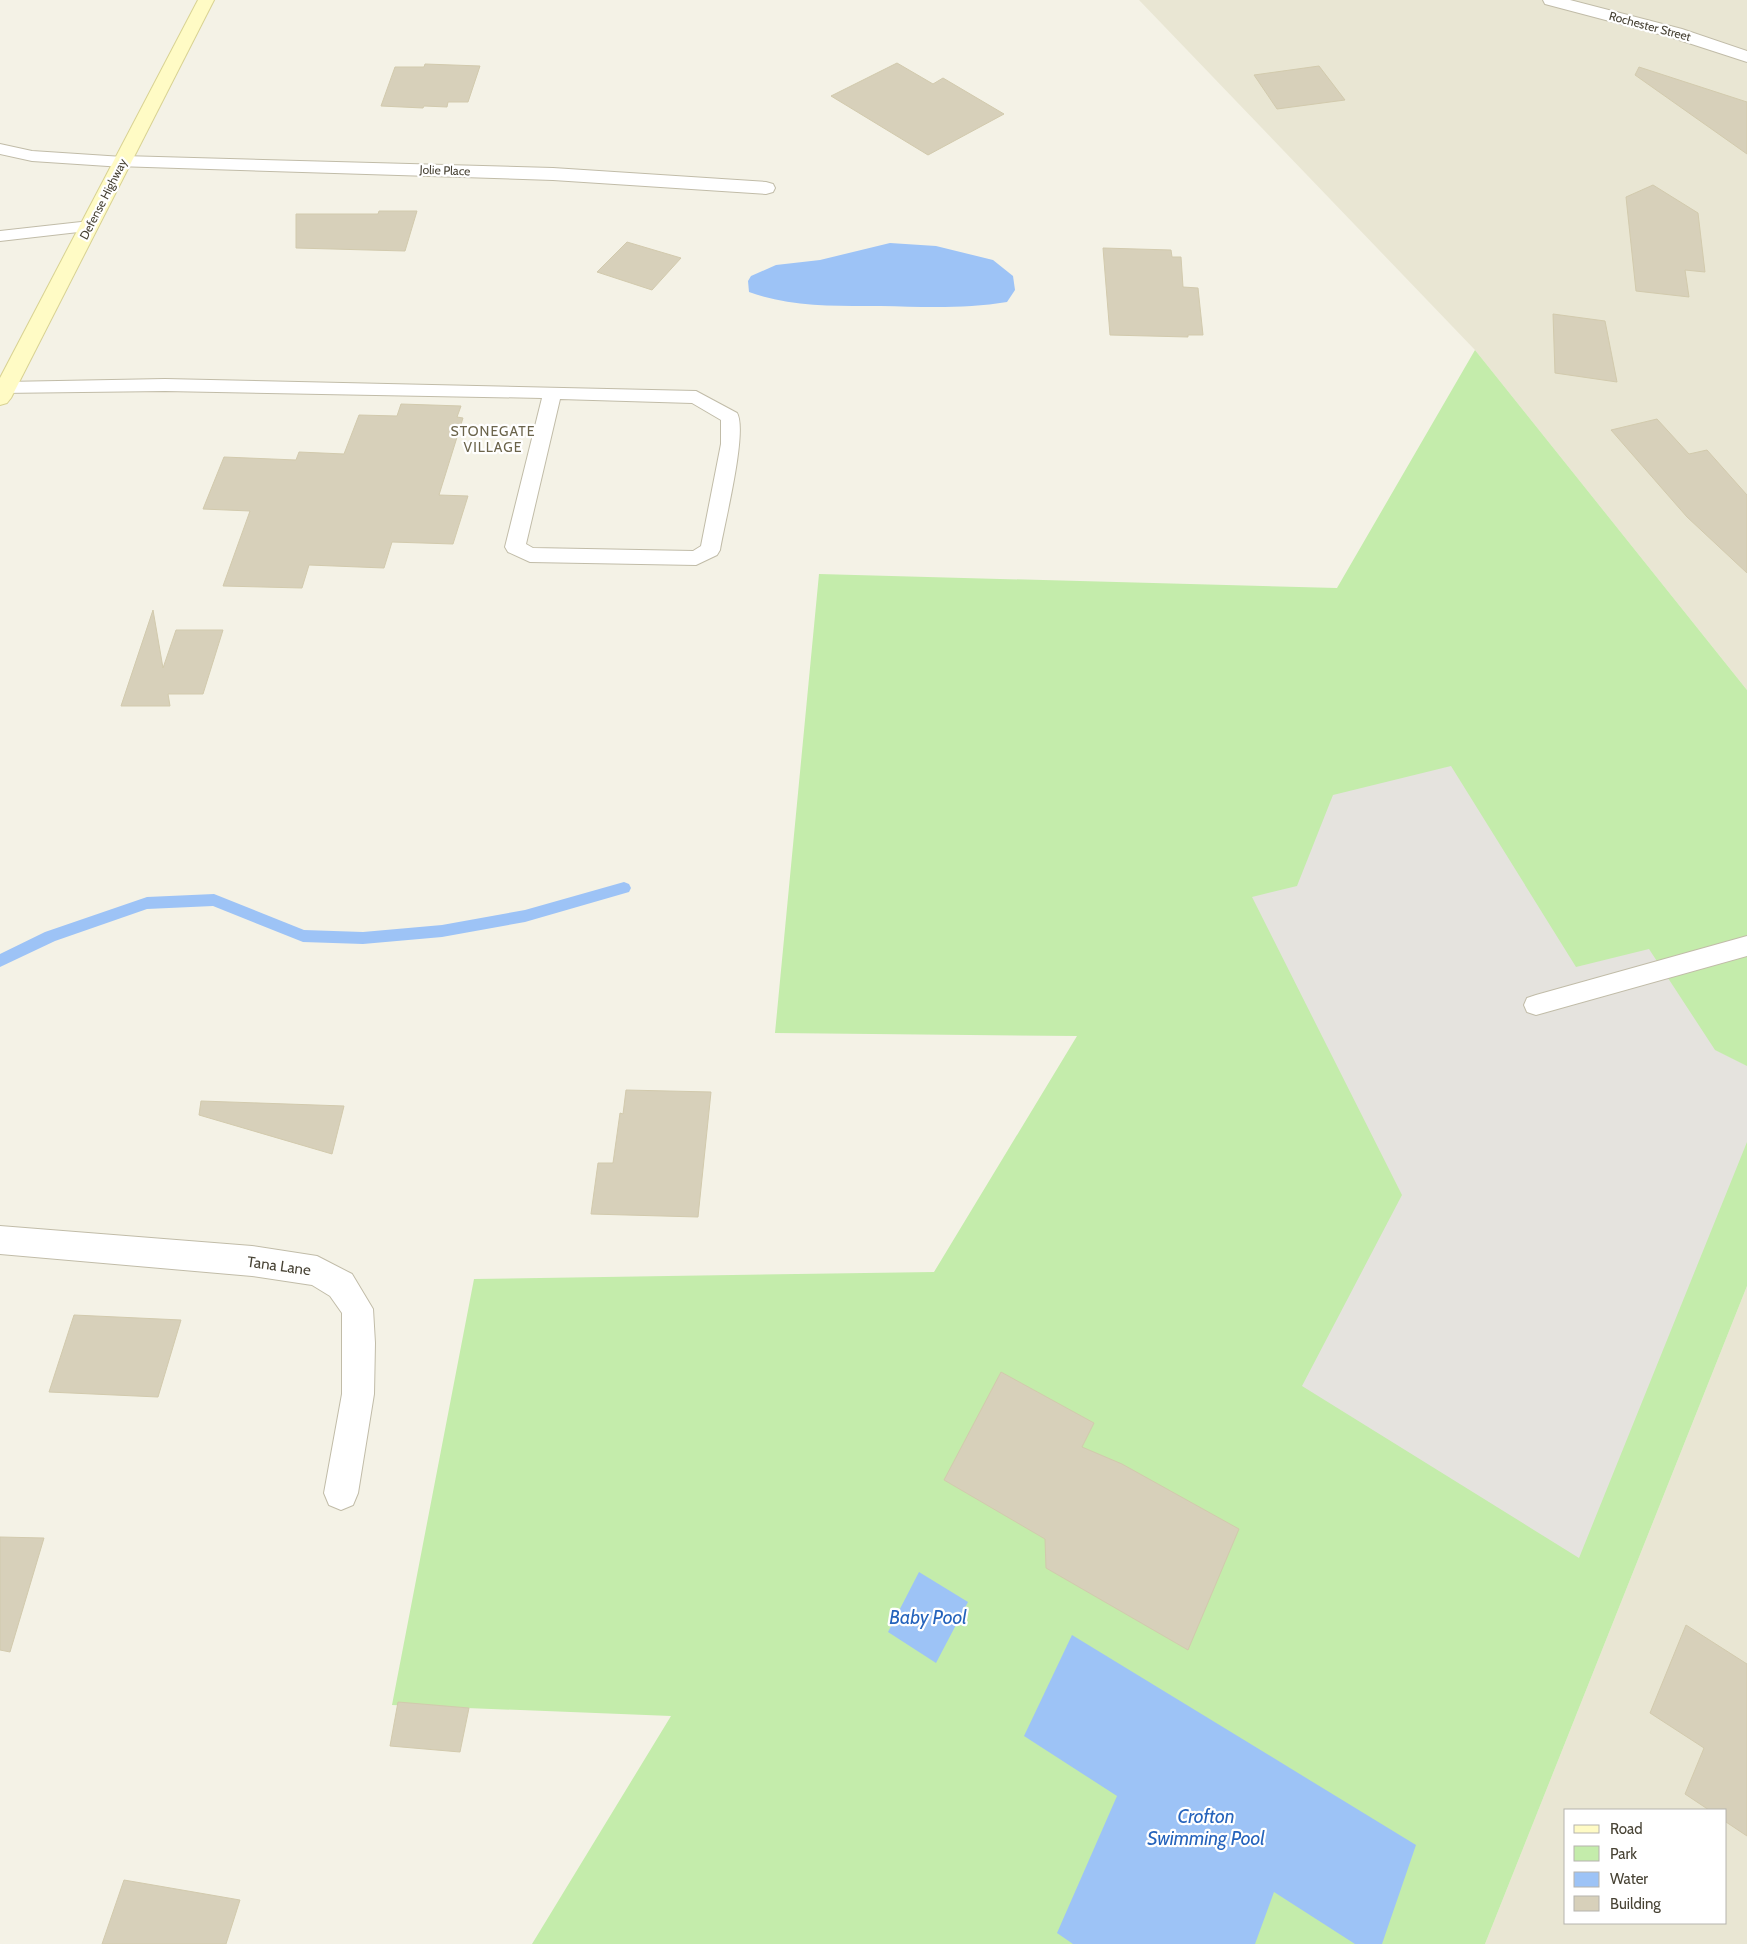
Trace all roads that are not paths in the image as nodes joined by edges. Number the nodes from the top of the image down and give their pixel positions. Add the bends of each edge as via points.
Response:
1 (206, 0) edge
2 (1551, 0) edge
3 (1747, 57) edge
4 (0, 150) edge
5 (122, 162) junction
6 (766, 188) dead end
7 (90, 226) junction
8 (0, 236) edge
9 (3, 393) edge
10 (552, 393) junction
11 (1747, 946) edge
12 (1536, 1005) dead end
13 (0, 1240) edge
14 (341, 1493) dead end

1 - 5 main road, Defense Highway
2 - 3 street, Rochester Street via 1676,33
4 - 5 lane via 32,156
5 - 6 street, Jolie Place via 553,174
5 - 7 main road, Defense Highway
7 - 8 lane
7 - 9 main road, Defense Highway
9 - 10 lane via 165,385
10 - 10 lane via 696,397 730,417 730,444 710,550 696,558 530,555 515,547
11 - 12 lane
13 - 14 street, Tana Lane via 252,1262 317,1271 341,1285 357,1309 360,1343 358,1394

